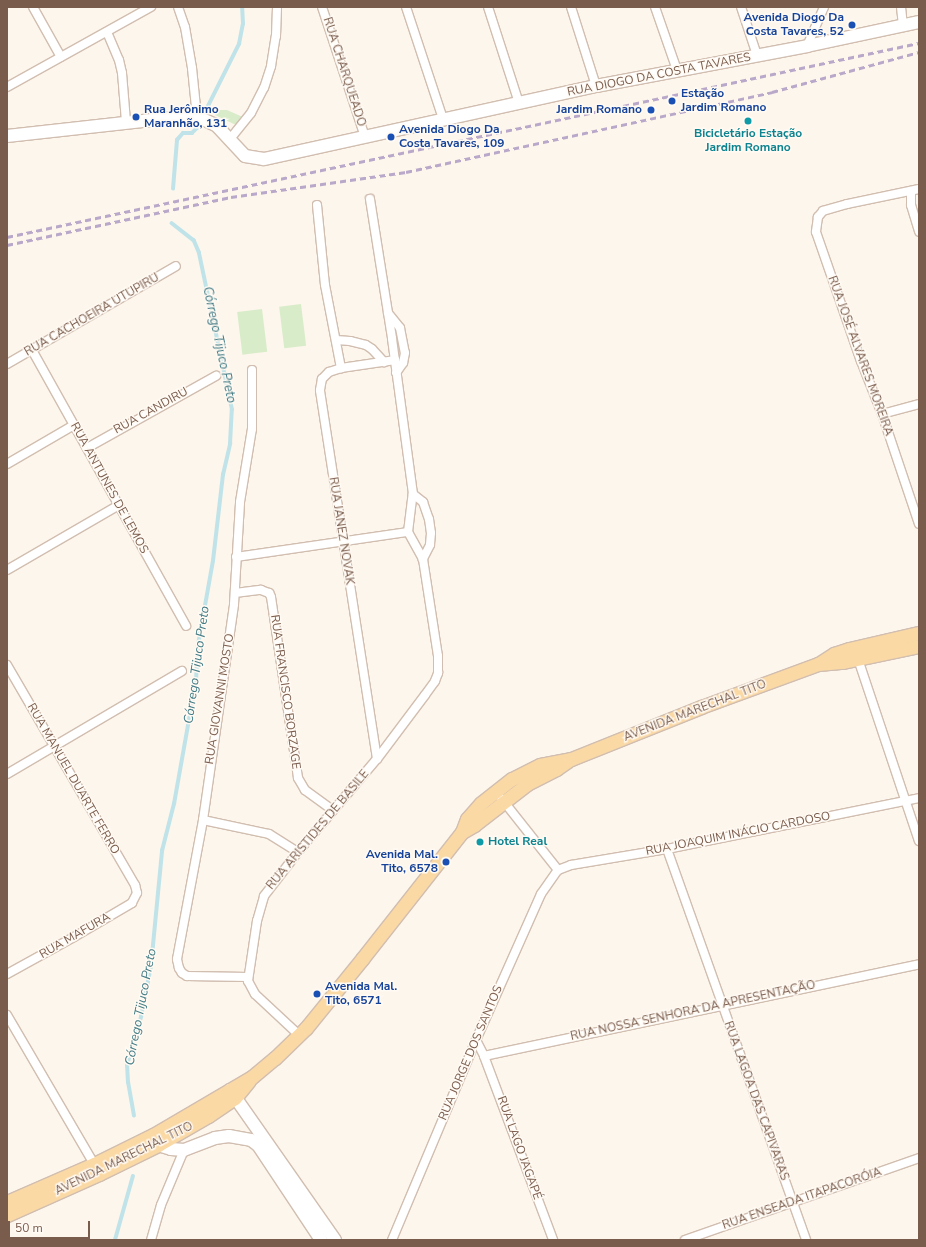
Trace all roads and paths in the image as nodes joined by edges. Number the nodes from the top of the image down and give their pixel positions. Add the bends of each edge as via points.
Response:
1 (33, 7) edge
2 (151, 7) edge
3 (178, 7) edge
4 (276, 7) edge
5 (322, 7) edge
6 (406, 7) edge
7 (488, 7) edge
8 (570, 7) edge
9 (655, 7) edge
10 (741, 7) edge
11 (824, 7) edge
12 (901, 7) edge
13 (919, 22) edge
14 (903, 25) junction
15 (107, 32) junction
16 (807, 46) junction
17 (756, 55) junction
18 (61, 57) junction
19 (677, 70) junction
20 (596, 86) junction
21 (7, 87) edge
22 (519, 103) junction
23 (198, 117) junction
24 (443, 119) junction
25 (126, 122) junction
26 (7, 136) edge
27 (365, 137) junction
28 (230, 139) junction
29 (915, 190) edge
30 (370, 199) dead end
31 (317, 206) dead end
32 (919, 232) edge
33 (176, 266) dead end
34 (388, 313) junction
35 (336, 340) junction
36 (32, 350) junction
37 (395, 360) junction
38 (384, 362) junction
39 (7, 364) edge
40 (341, 368) junction
41 (252, 370) dead end
42 (396, 373) junction
43 (216, 376) dead end
44 (919, 404) edge
45 (882, 414) junction
46 (74, 425) junction
47 (87, 448) junction
48 (7, 464) edge
49 (413, 494) junction
50 (119, 505) junction
51 (919, 524) edge
52 (408, 532) junction
53 (343, 542) junction
54 (236, 557) junction
55 (423, 559) junction
56 (7, 570) edge
57 (235, 593) junction
58 (186, 626) dead end
59 (918, 638) edge
60 (858, 659) junction
61 (818, 664) junction
62 (7, 665) edge
63 (182, 671) dead end
64 (55, 747) junction
65 (377, 758) junction
66 (7, 774) edge
67 (500, 796) junction
68 (919, 798) edge
69 (905, 801) junction
70 (332, 810) junction
71 (203, 820) junction
72 (919, 841) edge
73 (667, 848) junction
74 (298, 852) junction
75 (558, 870) junction
76 (137, 893) joint
77 (919, 964) edge
78 (7, 974) edge
79 (248, 976) junction
80 (722, 1005) junction
81 (7, 1015) edge
82 (299, 1035) junction
83 (476, 1040) junction
84 (484, 1056) junction
85 (236, 1099) junction
86 (236, 1136) junction
87 (158, 1145) junction
88 (184, 1150) junction
89 (919, 1158) edge
90 (94, 1164) junction
91 (7, 1202) edge
92 (793, 1202) junction
93 (7, 1214) edge
94 (151, 1240) edge
95 (321, 1240) edge
96 (335, 1240) edge
97 (392, 1240) edge
98 (553, 1240) edge
99 (685, 1240) edge
100 (806, 1240) edge

1 - 18 street
2 - 15 street
3 - 23 street via 186,27
4 - 28 street via 276,36 264,88 251,113
5 - 27 street, RUA CHARQUEADO
6 - 24 street
7 - 22 street
8 - 20 street
9 - 19 street
10 - 17 street
11 - 16 street
12 - 14 street
13 - 14 street, RUA DIOGO DA COSTA TAVARES
14 - 16 street, RUA DIOGO DA COSTA TAVARES
15 - 18 street
15 - 25 street via 122,73
16 - 17 street, RUA DIOGO DA COSTA TAVARES
17 - 19 street, RUA DIOGO DA COSTA TAVARES
18 - 21 street
19 - 20 street, RUA DIOGO DA COSTA TAVARES
20 - 22 street, RUA DIOGO DA COSTA TAVARES
22 - 24 street, RUA DIOGO DA COSTA TAVARES
23 - 25 street via 179,116
23 - 28 street, RUA DIOGO DA COSTA TAVARES via 216,125
24 - 27 street, RUA DIOGO DA COSTA TAVARES
25 - 26 street
27 - 28 street, RUA DIOGO DA COSTA TAVARES via 264,159 245,156
29 - 32 street via 911,205
29 - 45 street, RUA JOSÉ ALVARES MOREIRA via 847,204 823,212 818,217 816,232
30 - 34 street
31 - 35 street via 325,286
33 - 36 street, RUA CACHOEIRA UTUPIRU
34 - 37 street
34 - 42 street via 400,328 405,353
35 - 38 street via 366,345
35 - 40 street
36 - 39 street, RUA CACHOEIRA UTUPIRU
36 - 46 street, RUA ANTUNES DE LEMOS
37 - 38 street, RUA JANEZ NOVAK
37 - 42 street
38 - 40 street, RUA JANEZ NOVAK
40 - 53 street, RUA JANEZ NOVAK via 326,375 320,390
41 - 54 street, RUA GIOVANNI MOSTO via 252,429 244,473
42 - 49 street
43 - 47 street, RUA CANDIRU
44 - 45 street
45 - 51 street, RUA JOSÉ ALVARES MOREIRA
46 - 47 street, RUA ANTUNES DE LEMOS
46 - 48 street
47 - 50 street, RUA ANTUNES DE LEMOS
49 - 52 street
49 - 55 street via 423,502 429,519 430,545
50 - 56 street
50 - 58 street, RUA ANTUNES DE LEMOS
52 - 53 street
52 - 55 street
53 - 54 street
53 - 65 street, RUA JANEZ NOVAK
54 - 57 street, RUA GIOVANNI MOSTO
55 - 65 street, RUA ARISTIDES DE BASILE via 438,656 438,673 426,695
57 - 70 street, RUA FRANCISCO BORZAGE via 261,590 272,597 298,778 305,790
57 - 71 street, RUA GIOVANNI MOSTO
59 - 60 main road, AVENIDA MARECHAL TITO
59 - 61 main road, AVENIDA MARECHAL TITO via 834,654
60 - 61 main road, AVENIDA MARECHAL TITO
60 - 69 street
61 - 67 main road, AVENIDA MARECHAL TITO via 571,759 556,770
62 - 64 street, RUA MANUEL DUARTE FERRO
63 - 64 street
64 - 66 street
64 - 76 street, RUA MANUEL DUARTE FERRO via 135,885
65 - 70 street, RUA ARISTIDES DE BASILE
67 - 75 street
67 - 82 main road, AVENIDA MARECHAL TITO via 474,825 462,832
68 - 69 street, RUA JOAQUIM INÁCIO CARDOSO
69 - 72 street
69 - 73 street, RUA JOAQUIM INÁCIO CARDOSO
70 - 74 street, RUA ARISTIDES DE BASILE
71 - 74 street via 269,834
71 - 79 street, RUA GIOVANNI MOSTO via 182,928 179,968 187,976
73 - 75 street, RUA JOAQUIM INÁCIO CARDOSO
73 - 80 street, RUA LAGOA DAS CAPIVARAS
74 - 79 street, RUA ARISTIDES DE BASILE via 264,896
75 - 83 street, RUA JORGE DOS SANTOS via 541,894
76 - 78 street, RUA MAFURA via 132,903
77 - 80 street, RUA NOSSA SENHORA DA APRESENTAÇÃO
79 - 82 street via 255,994
80 - 84 street, RUA NOSSA SENHORA DA APRESENTAÇÃO
80 - 92 street, RUA LAGOA DAS CAPIVARAS
81 - 90 street
82 - 85 main road, AVENIDA MARECHAL TITO via 252,1076
83 - 84 street
83 - 97 street, RUA JORGE DOS SANTOS
84 - 98 street, RUA LAGO JAGAPÉ
85 - 86 street via 242,1123
85 - 87 main road, AVENIDA MARECHAL TITO
85 - 90 main road, AVENIDA MARECHAL TITO
85 - 96 street
86 - 88 street via 215,1138
86 - 95 street via 258,1145
87 - 88 street
87 - 93 main road, AVENIDA MARECHAL TITO
88 - 94 street via 161,1206
89 - 92 street, RUA ENSEADA ITAPACORÓIA
90 - 91 main road, AVENIDA MARECHAL TITO
92 - 99 street, RUA ENSEADA ITAPACORÓIA
92 - 100 street, RUA LAGOA DAS CAPIVARAS

